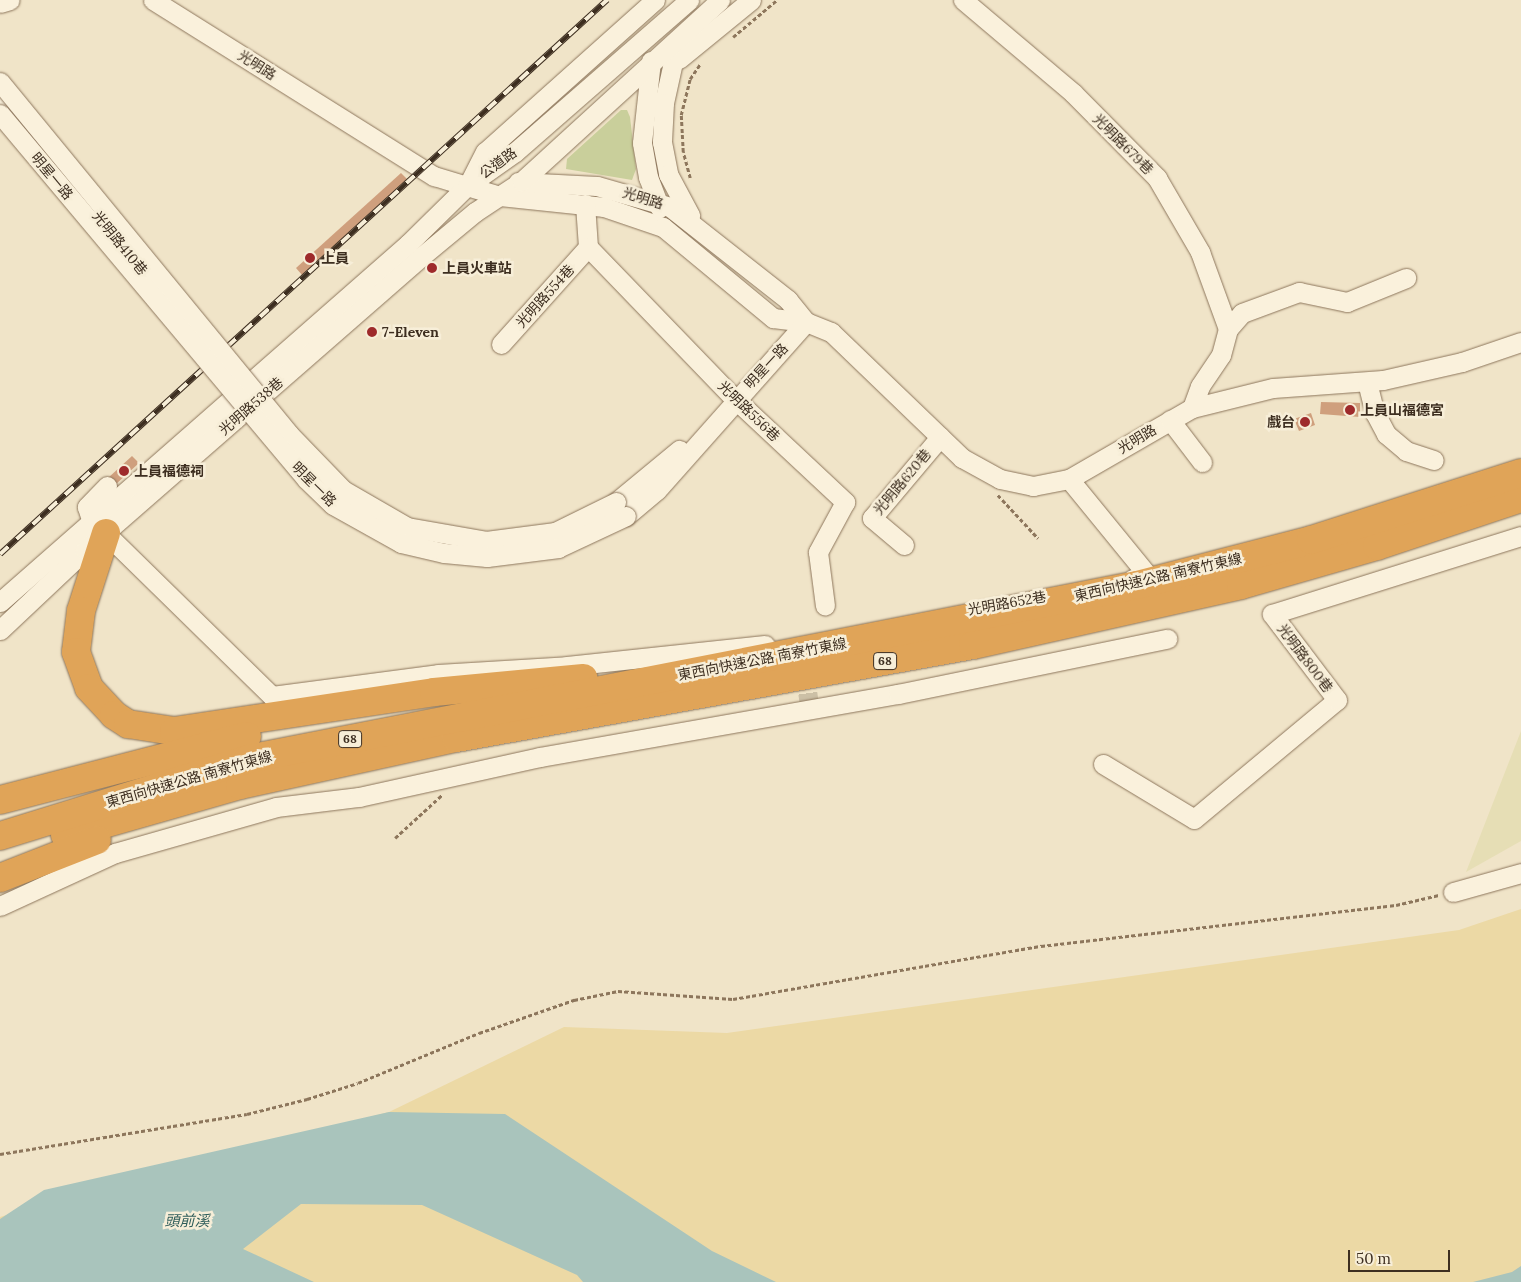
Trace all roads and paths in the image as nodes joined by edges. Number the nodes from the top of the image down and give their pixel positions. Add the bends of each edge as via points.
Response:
1 (10, 0) edge
2 (153, 0) edge
3 (655, 0) edge
4 (667, 0) edge
5 (689, 0) edge
6 (720, 0) edge
7 (751, 0) edge
8 (777, 0) edge
9 (962, 0) edge
10 (0, 3) edge
11 (701, 17) junction
12 (661, 22) junction
13 (725, 44) dead end
14 (706, 58) dead end
15 (673, 62) junction
16 (649, 67) junction
17 (0, 82) edge
18 (0, 97) edge
19 (0, 114) edge
20 (692, 184) dead end
21 (467, 186) junction
22 (511, 189) junction
23 (655, 199) junction
24 (585, 204) junction
25 (707, 232) junction
26 (683, 241) junction
27 (588, 247) junction
28 (1406, 278) dead end
29 (806, 322) junction
30 (1228, 329) junction
31 (202, 342) dead end
32 (1521, 342) edge
33 (501, 344) dead end
34 (1367, 382) junction
35 (730, 405) junction
36 (1192, 408) junction
37 (1170, 420) junction
38 (940, 437) junction
39 (1434, 460) dead end
40 (1202, 462) dead end
41 (1521, 473) edge
42 (1069, 479) junction
43 (107, 486) dead end
44 (994, 491) dead end
45 (1521, 498) edge
46 (621, 509) junction
47 (99, 526) junction
48 (1521, 536) edge
49 (1038, 538) dead end
50 (904, 545) dead end
51 (0, 602) edge
52 (825, 606) dead end
53 (0, 630) edge
54 (1167, 639) dead end
55 (706, 669) junction
56 (352, 707) junction
57 (1103, 764) dead end
58 (465, 773) junction
59 (240, 785) junction
60 (0, 800) edge
61 (0, 836) edge
62 (395, 838) dead end
63 (0, 854) edge
64 (1521, 873) edge
65 (0, 878) edge
66 (1453, 892) joint
67 (0, 906) edge
68 (0, 1154) edge

1 - 10 street
2 - 21 street, 光明路 via 422,170
3 - 21 street, 公道路 via 485,152
4 - 12 street
5 - 12 street, 公道路
6 - 11 street, 公道路
7 - 15 street
8 - 13 path
9 - 30 street, 光明路679巷 via 1073,93 1157,178 1200,252
11 - 15 street, 公道路
11 - 16 street, 公道路
12 - 16 street
12 - 21 street, 公道路 via 515,152
14 - 20 path via 690,79 681,115 683,152
15 - 16 street
15 - 25 street, 公道路 via 662,123 664,159 676,196
16 - 22 street, 公道路
16 - 23 street via 642,143
17 - 46 street, 明星一路, bridge via 289,434 318,467 359,501 407,527 486,541 555,532
18 - 31 street, 光明路410巷
19 - 46 street, 明星一路, bridge via 306,479 350,516 401,542 444,553 487,557 558,548
21 - 22 street, 光明路
21 - 22 street, 光明路
21 - 47 street, 光明路538巷 via 408,244
22 - 23 street, 光明路 via 576,183
22 - 24 street, 光明路
22 - 47 street, 光明路538巷 via 422,256
23 - 25 street, 光明路
23 - 26 street
24 - 26 street, 光明路 via 646,220
24 - 27 street
25 - 29 street, 光明路 via 788,300
26 - 29 street, 光明路 via 773,318
27 - 33 street, 光明路554巷
27 - 35 street, 光明路556巷
28 - 30 street via 1347,302 1333,302 1299,292 1242,313
29 - 35 street, 明星一路
29 - 38 street, 光明路 via 831,332
30 - 36 street via 1221,355 1200,386
32 - 34 street, 光明路 via 1462,362
34 - 36 street, 光明路 via 1273,388
34 - 39 street via 1375,413 1386,434 1406,451
35 - 46 street, 明星一路 via 657,490
35 - 52 street, 光明路556巷 via 845,502 818,552
36 - 37 street, 光明路
37 - 40 street
37 - 42 street, 光明路
38 - 42 street, 光明路 via 962,458 1000,479 1033,486
38 - 50 street, 光明路620巷 via 872,518
41 - 55 highway, 東西向快速公路 南寮竹東線 / 68 via 1311,540 1137,585
42 - 47 street, 光明路652巷 via 1148,576 801,639 669,657 438,674 272,696
43 - 47 street via 87,507
44 - 49 path
45 - 59 highway, 東西向快速公路 南寮竹東線 / 68 via 1377,546 1240,584 992,641 456,738
47 - 51 street, 光明路538巷
47 - 53 street, 光明路538巷
47 - 56 highway via 80,611 76,652 89,688 114,715 144,728 174,731
48 - 57 street, 光明路800巷 via 1272,614 1337,700 1194,820
54 - 58 street via 898,694
55 - 56 highway via 434,692
55 - 61 highway, 東西向快速公路 南寮竹東線 / 68 via 248,759
56 - 60 highway
58 - 62 path via 464,784 442,795
58 - 67 street via 359,797 276,807 115,853
59 - 63 highway, 東西向快速公路 南寮竹東線 / 68
59 - 65 highway
64 - 66 street
66 - 68 path via 1396,905 1040,946 733,999 618,991 574,1000 488,1030 358,1083 307,1099 247,1114

